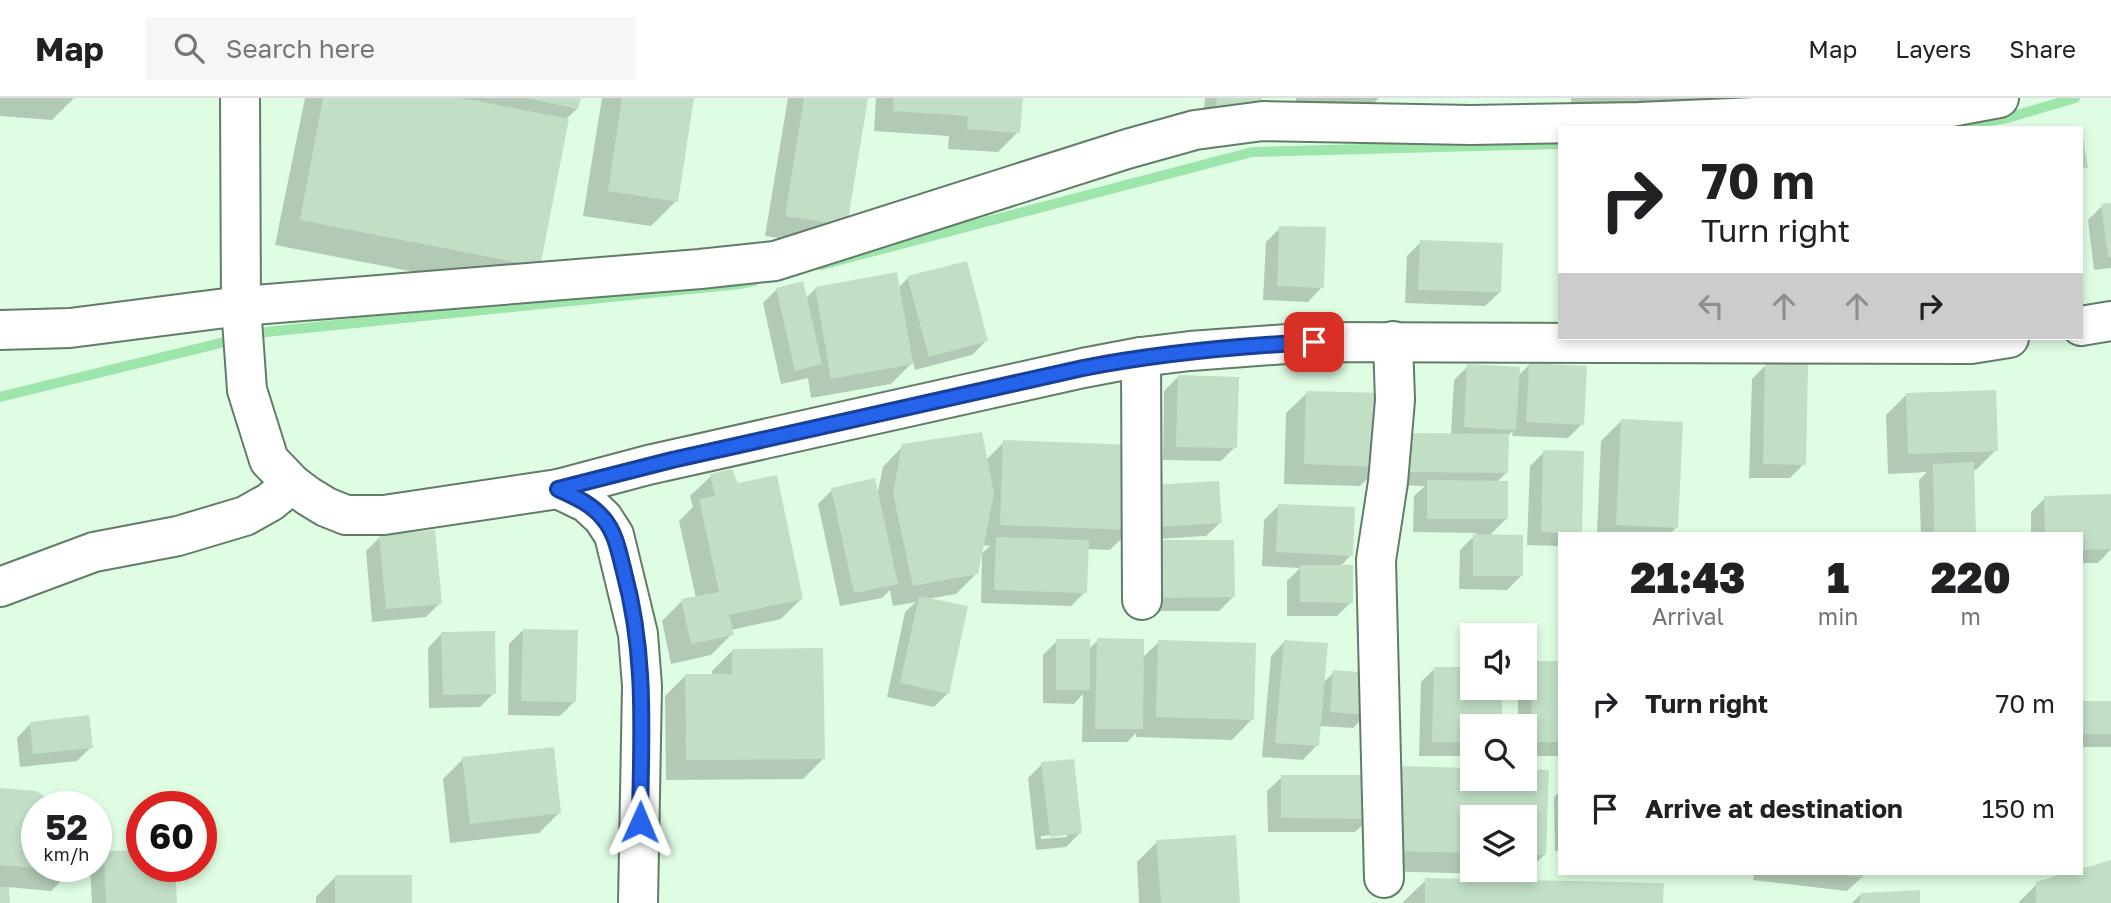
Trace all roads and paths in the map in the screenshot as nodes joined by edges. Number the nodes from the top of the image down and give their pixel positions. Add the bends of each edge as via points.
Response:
1 (240, 98) edge
2 (1999, 98) edge
3 (241, 314) junction
4 (2111, 321) edge
5 (2083, 326) edge
6 (0, 330) edge
7 (1996, 340) edge
8 (1392, 341) junction
9 (1141, 357) junction
10 (292, 484) junction
11 (558, 489) junction
12 (0, 587) edge
13 (1142, 600) dead end
14 (1384, 878) dead end
15 (638, 903) edge

1 - 3 street
2 - 3 street via 1940,109 1639,121 1471,125 1263,121 1195,130 1127,149 775,261
3 - 6 street
3 - 10 street via 247,390 269,460
4 - 5 street
7 - 8 street via 1971,344
8 - 9 street via 1243,346
8 - 14 street via 1394,414 1376,560
9 - 11 street
9 - 13 street
10 - 11 street via 346,515 384,515
10 - 12 street via 245,516 178,536 94,552
11 - 15 street via 587,503 614,535 638,634 642,686

